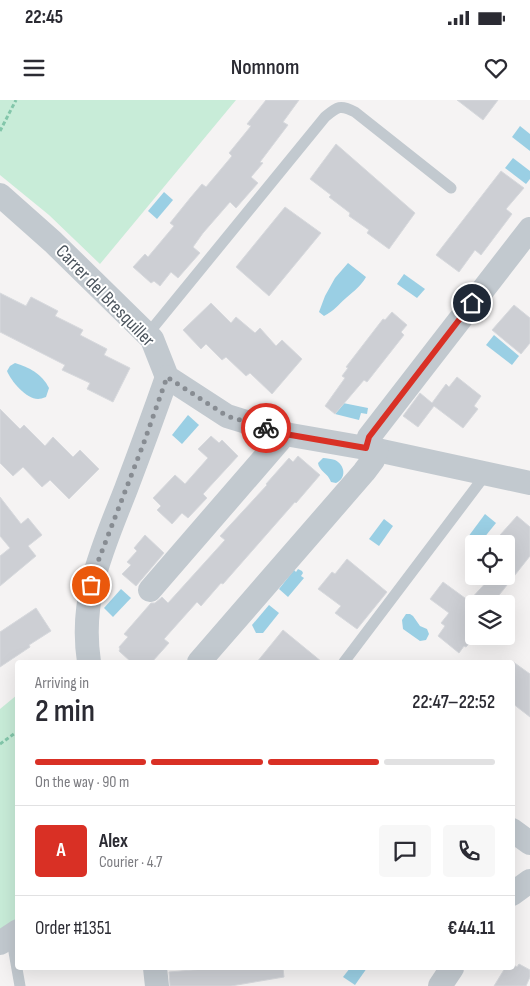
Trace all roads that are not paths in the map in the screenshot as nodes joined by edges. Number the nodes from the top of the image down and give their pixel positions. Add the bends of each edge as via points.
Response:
1 (451, 188) dead end
2 (4, 205) edge
3 (530, 229) edge
4 (148, 335) junction
5 (167, 377) junction
6 (285, 434) junction
7 (371, 449) junction
8 (486, 474) junction
9 (530, 483) edge
10 (150, 590) dead end
11 (89, 660) edge
12 (201, 660) edge
13 (346, 660) edge
14 (515, 832) edge
15 (530, 843) edge
16 (530, 881) edge
17 (515, 892) edge
18 (10, 936) edge
19 (15, 961) edge
20 (17, 970) edge
21 (155, 970) edge
22 (451, 970) edge
23 (20, 986) edge
24 (157, 986) edge
25 (440, 986) edge

1 - 4 lane via 355,112 341,106 335,108
2 - 4 street, Carrer del Bresquiller via 53,242
3 - 7 street via 369,437
4 - 5 street, Carrer del Bresquiller
5 - 6 street via 227,416
5 - 11 street via 93,578 87,607
6 - 7 street
6 - 10 street
7 - 8 street
7 - 12 street via 373,460 364,472
8 - 9 street
8 - 13 lane
14 - 15 street
16 - 17 street
18 - 19 lane
20 - 23 lane
21 - 24 street
22 - 25 street

